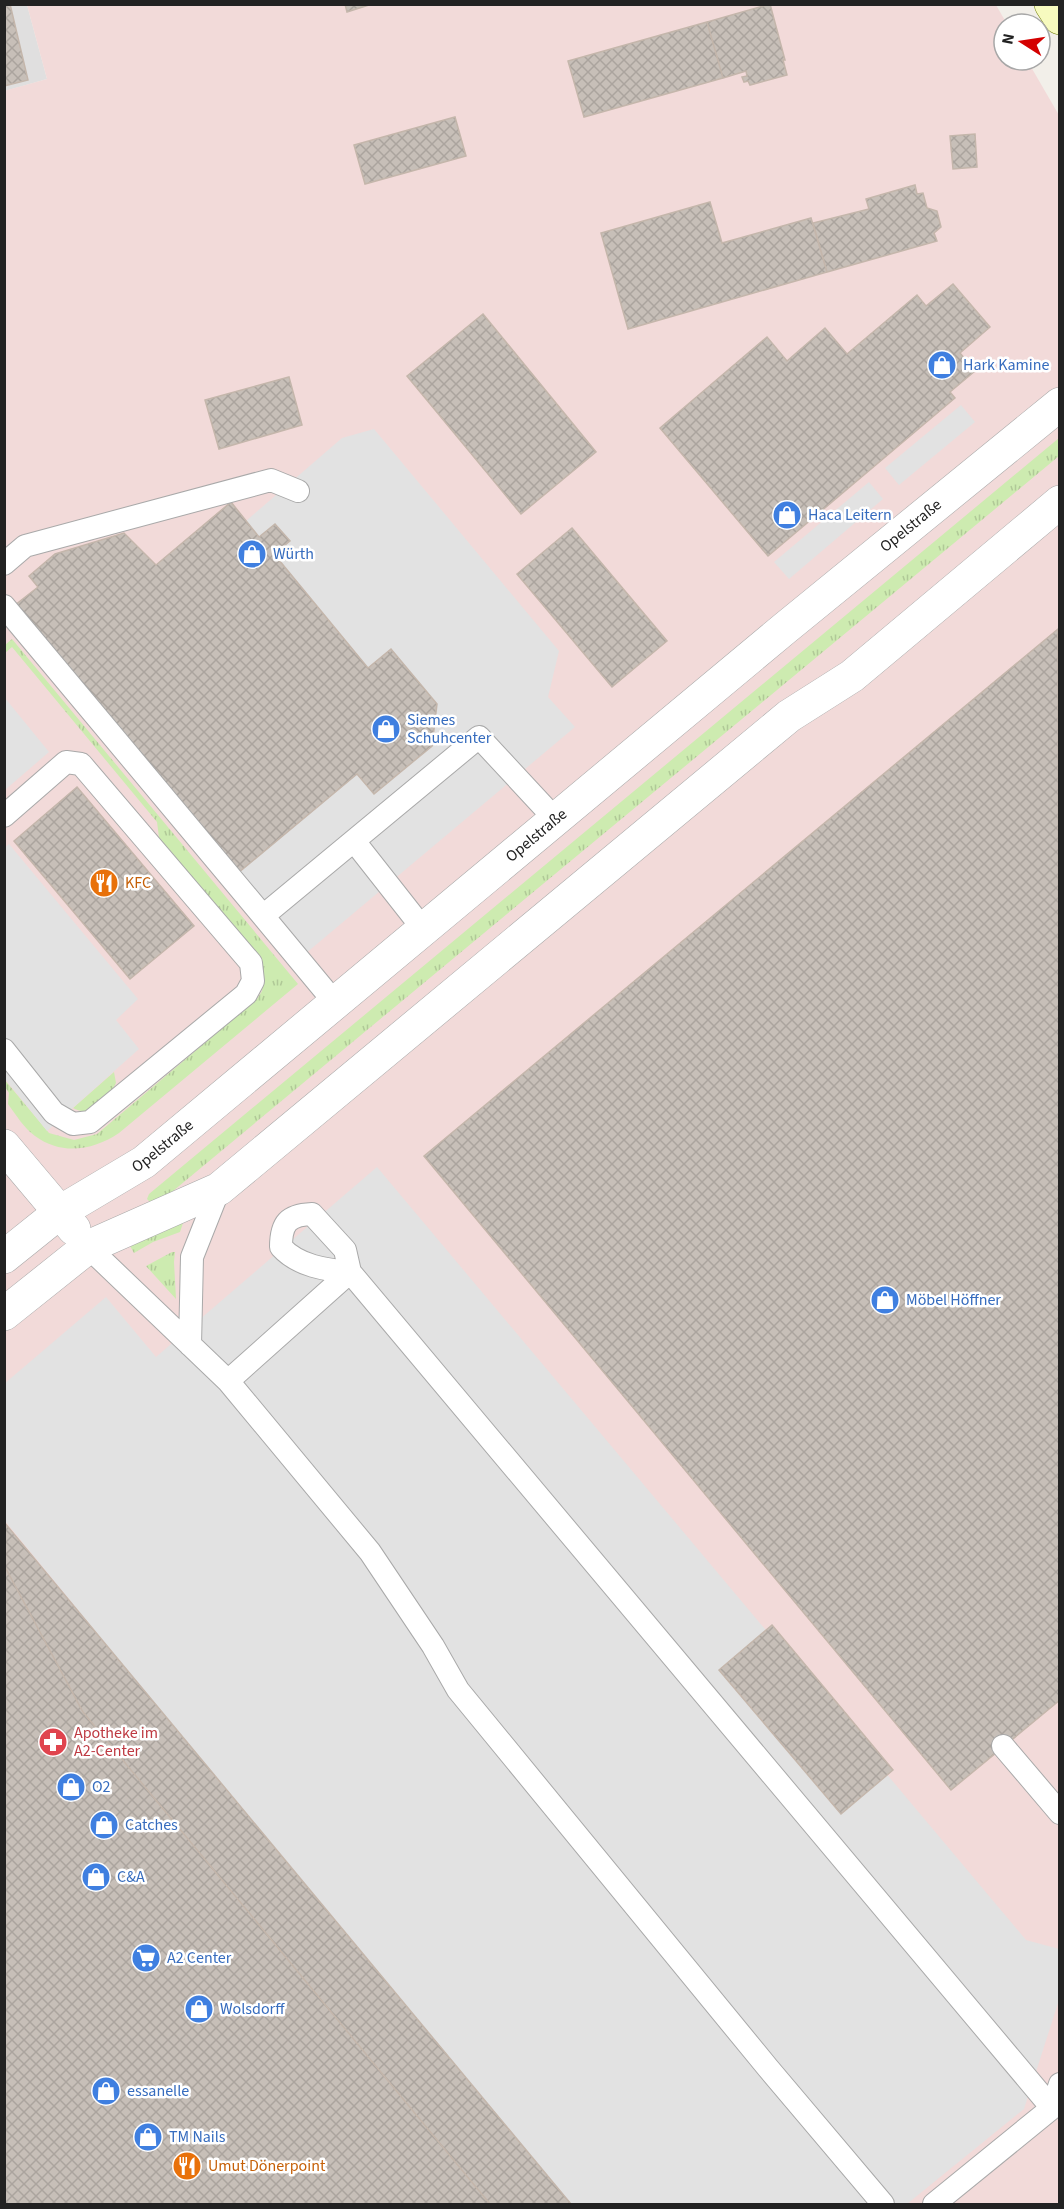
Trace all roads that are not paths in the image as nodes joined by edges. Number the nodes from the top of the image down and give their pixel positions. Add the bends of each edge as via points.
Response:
1 (1052, 4) edge
2 (1059, 18) edge
3 (1059, 404) edge
4 (298, 491) dead end
5 (1059, 502) edge
6 (4, 564) edge
7 (4, 606) edge
8 (4, 816) edge
9 (556, 820) junction
10 (354, 841) junction
11 (263, 916) junction
12 (424, 930) junction
13 (336, 1004) junction
14 (4, 1050) edge
15 (4, 1146) edge
16 (219, 1189) junction
17 (60, 1212) junction
18 (88, 1247) junction
19 (4, 1257) edge
20 (4, 1314) edge
21 (190, 1345) junction
22 (228, 1381) junction
23 (1003, 1746) dead end
24 (1059, 1813) edge
25 (1059, 2084) edge
26 (1052, 2108) junction
27 (883, 2205) edge
28 (934, 2205) edge

1 - 2 main road
3 - 9 street, Opelstraße
4 - 6 lane via 271,480 25,546
5 - 16 street via 852,676 789,716
7 - 11 lane
8 - 14 lane via 66,762 81,764 251,963 253,981 246,994 90,1122 73,1124 54,1113
9 - 10 lane via 479,737
9 - 12 street, Opelstraße
10 - 11 lane
10 - 12 lane
11 - 13 lane
12 - 13 street, Opelstraße
13 - 17 street, Opelstraße via 144,1162
15 - 17 street
16 - 18 street
16 - 21 lane via 192,1257
17 - 18 street
17 - 19 street, Opelstraße
18 - 20 street
18 - 21 lane
21 - 22 lane
22 - 26 lane via 350,1272
22 - 27 lane via 370,1552 458,1690
23 - 24 lane
25 - 26 lane
26 - 28 lane

